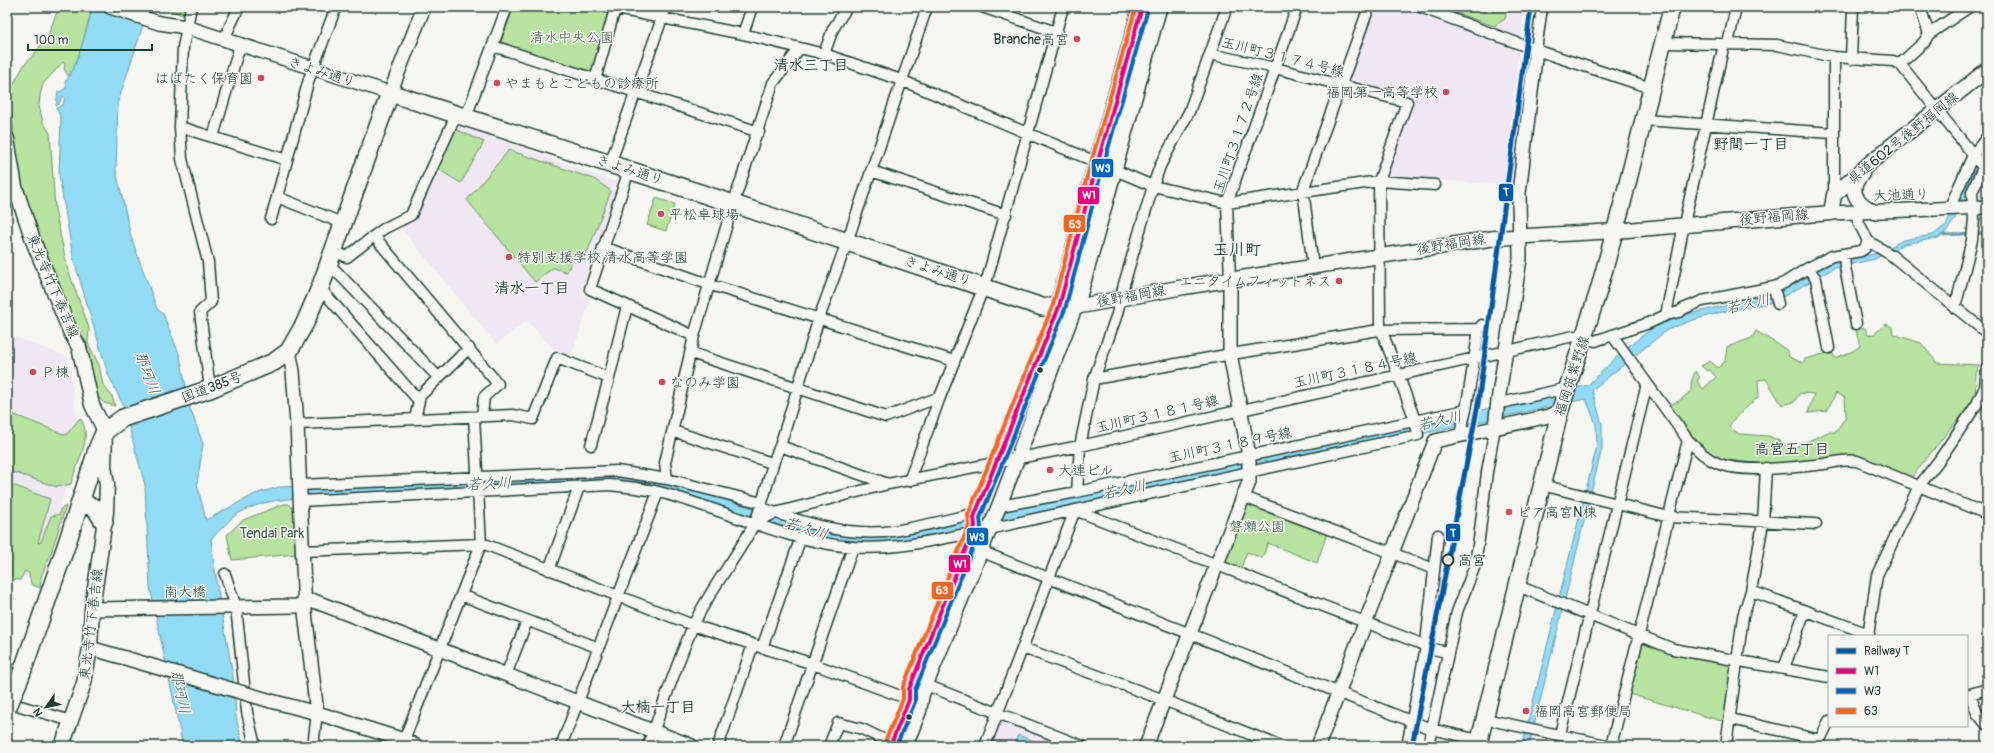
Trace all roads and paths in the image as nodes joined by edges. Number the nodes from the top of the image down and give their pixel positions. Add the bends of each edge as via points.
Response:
1 (110, 7) edge
2 (138, 7) edge
3 (191, 7) edge
4 (239, 7) edge
5 (336, 7) edge
6 (424, 7) edge
7 (507, 7) edge
8 (666, 7) edge
9 (752, 7) edge
10 (847, 7) edge
11 (927, 7) edge
12 (982, 7) edge
13 (1063, 7) edge
14 (1142, 7) edge
15 (1158, 7) edge
16 (1227, 7) edge
17 (1297, 7) edge
18 (1369, 7) edge
19 (1420, 7) edge
20 (1542, 7) edge
21 (1672, 7) edge
22 (1736, 7) edge
23 (1853, 7) edge
24 (1920, 7) edge
25 (1969, 7) edge
26 (611, 8) edge
27 (662, 17) junction
28 (161, 19) junction
29 (186, 27) junction
30 (1056, 32) junction
31 (742, 34) junction
32 (1929, 34) junction
33 (224, 40) junction
34 (1663, 43) junction
35 (1726, 44) junction
36 (240, 45) junction
37 (493, 46) junction
38 (800, 48) junction
39 (1536, 50) junction
40 (824, 54) junction
41 (1210, 54) junction
42 (1834, 57) junction
43 (1851, 59) junction
44 (1900, 64) junction
45 (1276, 68) junction
46 (312, 69) junction
47 (1987, 70) edge
48 (595, 80) junction
49 (901, 80) junction
50 (1342, 86) junction
51 (1651, 88) junction
52 (635, 92) junction
53 (390, 93) junction
54 (1937, 109) junction
55 (461, 116) junction
56 (1644, 120) junction
57 (1707, 124) junction
58 (180, 127) junction
59 (759, 132) junction
60 (1833, 133) junction
61 (1028, 134) junction
62 (213, 137) junction
63 (1987, 137) edge
64 (7, 139) edge
65 (1973, 155) junction
66 (287, 160) junction
67 (1872, 161) junction
68 (1097, 163) junction
69 (1985, 163) edge
70 (610, 164) junction
71 (1113, 169) junction
72 (629, 170) junction
73 (871, 171) junction
74 (1379, 180) junction
75 (1435, 185) dead end
76 (1153, 186) junction
77 (1303, 190) junction
78 (1834, 195) junction
79 (277, 197) junction
80 (1227, 203) junction
81 (734, 204) junction
82 (1987, 206) edge
83 (1949, 209) junction
84 (1857, 212) junction
85 (1874, 212) junction
86 (1831, 213) junction
87 (1006, 215) junction
88 (271, 219) dead end
89 (342, 223) junction
90 (1684, 224) junction
91 (1615, 231) junction
92 (374, 236) junction
93 (1519, 236) junction
94 (1868, 241) junction
95 (847, 242) junction
96 (603, 247) junction
97 (1380, 256) junction
98 (330, 258) junction
99 (1844, 259) junction
100 (1313, 266) junction
101 (1809, 269) junction
102 (1230, 280) junction
103 (708, 284) junction
104 (984, 286) junction
105 (320, 288) junction
106 (1774, 289) junction
107 (1121, 298) junction
108 (1778, 304) dead end
109 (626, 306) junction
110 (1067, 307) junction
111 (1955, 308) junction
112 (1666, 315) junction
113 (819, 318) junction
114 (1856, 324) dead end
115 (1381, 330) junction
116 (1987, 333) edge
117 (1612, 335) junction
118 (694, 336) junction
119 (1584, 339) junction
120 (469, 348) junction
121 (1829, 348) dead end
122 (289, 351) junction
123 (1506, 352) junction
124 (691, 353) junction
125 (1230, 354) junction
126 (1475, 359) junction
127 (954, 361) junction
128 (1987, 367) edge
129 (1397, 375) junction
130 (1987, 377) edge
131 (439, 378) junction
132 (609, 378) junction
133 (1094, 379) junction
134 (1647, 384) junction
135 (796, 388) junction
136 (205, 391) junction
137 (940, 397) junction
138 (1565, 397) junction
139 (419, 400) junction
140 (1497, 402) junction
141 (1241, 409) junction
142 (1466, 410) junction
143 (478, 416) junction
144 (415, 419) junction
145 (1415, 420) junction
146 (297, 424) junction
147 (1495, 424) junction
148 (111, 426) junction
149 (1461, 430) junction
150 (673, 431) junction
151 (1418, 435) junction
152 (1688, 440) junction
153 (1435, 441) junction
154 (591, 445) dead end
155 (780, 446) junction
156 (1080, 446) junction
157 (1249, 456) junction
158 (1016, 458) junction
159 (997, 462) junction
160 (772, 463) junction
161 (1766, 468) junction
162 (1250, 471) junction
163 (478, 477) junction
164 (667, 479) junction
165 (908, 480) junction
166 (888, 484) junction
167 (1542, 485) junction
168 (1919, 486) junction
169 (578, 487) junction
170 (658, 492) junction
171 (1076, 492) junction
172 (300, 493) junction
173 (478, 493) junction
174 (1244, 497) junction
175 (80, 502) junction
176 (1618, 504) junction
177 (761, 505) junction
178 (999, 509) junction
179 (1075, 510) junction
180 (774, 513) junction
181 (1987, 514) edge
182 (1669, 517) junction
183 (104, 522) junction
184 (756, 522) junction
185 (1762, 522) junction
186 (977, 524) junction
187 (1816, 524) dead end
188 (1438, 535) dead end
189 (801, 537) junction
190 (481, 544) junction
191 (853, 547) junction
192 (302, 551) junction
193 (980, 551) junction
194 (1392, 553) junction
195 (1216, 565) junction
196 (1434, 568) junction
197 (549, 570) junction
198 (225, 574) dead end
199 (1048, 578) junction
200 (1518, 586) junction
201 (1751, 591) junction
202 (461, 595) junction
203 (619, 597) junction
204 (305, 604) junction
205 (232, 607) junction
206 (92, 609) junction
207 (1805, 611) junction
208 (1590, 614) junction
209 (527, 621) junction
210 (1365, 622) junction
211 (693, 625) junction
212 (1190, 632) junction
213 (1638, 635) junction
214 (1868, 635) edge
215 (758, 646) junction
216 (1425, 646) junction
217 (90, 648) junction
218 (440, 648) junction
219 (599, 648) junction
220 (1023, 648) junction
221 (1447, 652) junction
222 (1738, 661) junction
223 (813, 664) junction
224 (1784, 668) junction
225 (506, 675) junction
226 (1828, 677) edge
227 (926, 685) junction
228 (1987, 689) edge
229 (1339, 692) junction
230 (1968, 694) edge
231 (1164, 700) junction
232 (7, 702) edge
233 (578, 702) junction
234 (915, 702) junction
235 (15, 708) edge
236 (317, 713) junction
237 (998, 714) junction
238 (1485, 719) junction
239 (1730, 719) junction
240 (1412, 720) junction
241 (71, 721) junction
242 (1828, 723) edge
243 (1987, 725) edge
244 (1431, 729) junction
245 (654, 731) junction
246 (1560, 734) junction
247 (403, 743) edge
248 (1478, 743) edge
249 (1819, 743) edge
250 (890, 744) edge
251 (62, 746) edge
252 (256, 746) edge
253 (314, 746) edge
254 (416, 746) edge
255 (561, 746) edge
256 (648, 746) edge
257 (690, 746) edge
258 (718, 746) edge
259 (784, 746) edge
260 (829, 746) edge
261 (905, 746) edge
262 (985, 746) edge
263 (1082, 746) edge
264 (1146, 746) edge
265 (1280, 746) edge
266 (1318, 746) edge
267 (1407, 746) edge
268 (1428, 746) edge
269 (1611, 746) edge
270 (1726, 746) edge

1 - 28 street
2 - 28 street
3 - 29 street
4 - 33 street
5 - 46 street
6 - 53 street
7 - 37 street
8 - 27 street
9 - 31 street
10 - 40 street via 833,29
11 - 49 street
12 - 30 street
13 - 30 street
14 - 68 highway
15 - 71 highway
16 - 41 street
17 - 45 street, 玉川町３１７２号線
18 - 50 street
19 - 39 street
20 - 39 street
21 - 34 main road, 福岡筑紫野線
22 - 35 street
23 - 43 street
24 - 32 street
25 - 32 street
26 - 27 street
26 - 48 street
27 - 31 street
27 - 52 street
28 - 29 street, きよみ通り
29 - 33 street, きよみ通り
29 - 58 street
30 - 61 street
31 - 38 street
32 - 44 street
33 - 36 street, きよみ通り
34 - 35 street
34 - 51 main road, 福岡筑紫野線
35 - 42 street via 1777,45
35 - 57 street
36 - 46 street, きよみ通り
36 - 62 street
37 - 48 street
37 - 55 street
38 - 40 street
38 - 59 street via 774,83
39 - 51 street
39 - 93 street via 1519,193
40 - 49 street
41 - 45 street, 玉川町３１７４号線
41 - 76 street via 1188,112 1160,166
42 - 43 street
42 - 60 street
43 - 44 street via 1893,61
44 - 54 street
45 - 50 street, 玉川町３１７４号線
45 - 80 street, 玉川町３１７２号線
46 - 53 street, きよみ通り
46 - 66 street
47 - 54 main road, 県道602号後野福岡線
48 - 52 street
49 - 61 street
49 - 73 street
50 - 74 street, 玉川町３１７４号線 via 1407,102
50 - 77 street
51 - 56 main road, 福岡筑紫野線
52 - 59 street
52 - 70 street
53 - 55 highway, きよみ通り
53 - 89 highway, 国道385号
54 - 65 street
54 - 67 main road, 県道602号後野福岡線
55 - 70 highway, きよみ通り
55 - 92 street via 411,215
56 - 57 street
56 - 91 main road, 福岡筑紫野線
57 - 60 street
57 - 90 street
58 - 62 street
58 - 136 street via 182,159 208,262 211,302 200,312
59 - 81 street
60 - 78 street
61 - 68 street
61 - 87 street
62 - 66 street
63 - 65 street
64 - 148 main road, 東光寺竹下春吉線 via 14,187 34,243 78,347 92,405
65 - 69 street
65 - 83 street
66 - 79 street
67 - 78 main road, 県道602号後野福岡線
67 - 85 main road via 1856,180 1854,188 1858,199
68 - 71 street
68 - 110 highway
69 - 111 street via 1972,192 1974,228
70 - 72 highway, きよみ通り
71 - 76 street
71 - 110 highway
72 - 81 highway, きよみ通り
72 - 96 street
73 - 87 street
73 - 95 street
74 - 75 street
74 - 77 street
74 - 97 street, 玉川町３１７４号線
76 - 80 street
76 - 107 street
77 - 80 street
77 - 100 street
78 - 86 main road, 県道602号後野福岡線
79 - 88 street
79 - 89 street
80 - 102 street, 玉川町３１７２号線
81 - 95 highway, きよみ通り
81 - 103 street
82 - 83 street, 大池通り
83 - 85 street, 大池通り
84 - 85 street, 大池通り
84 - 86 street, 大池通り
84 - 94 street via 1858,222
86 - 90 main road, 後野福岡線
87 - 104 street
89 - 98 highway, 国道385号
90 - 91 main road, 後野福岡線
90 - 112 street
91 - 93 main road, 後野福岡線
91 - 119 main road, 福岡筑紫野線
92 - 98 street via 347,257
92 - 120 street
93 - 97 main road, 後野福岡線
93 - 123 street via 1518,278
94 - 99 street, 玉川町３１８４号線 via 1865,248
94 - 111 street via 1891,255
95 - 104 highway, きよみ通り
95 - 113 street
96 - 103 street
96 - 109 street via 590,289
97 - 100 main road, 後野福岡線
97 - 115 street, 玉川町３１７４号線
98 - 105 highway, 国道385号
98 - 131 street via 335,270
99 - 101 street, 玉川町３１８４号線 via 1832,256
99 - 114 street
100 - 102 main road, 後野福岡線
101 - 106 street, 玉川町３１８４号線
101 - 121 street via 1816,279
102 - 107 main road, 後野福岡線
102 - 125 street
103 - 113 street
103 - 118 street
104 - 110 highway, きよみ通り via 1042,306
104 - 127 street
105 - 122 highway, 国道385号 via 305,324
105 - 139 street
106 - 108 street
106 - 112 street, 玉川町３１８４号線 via 1702,301
107 - 110 main road, 後野福岡線
107 - 133 street
109 - 118 street
109 - 132 street
110 - 158 main road
110 - 159 main road
111 - 116 street
112 - 117 street, 玉川町３１８４号線
113 - 127 street
113 - 135 street
115 - 125 street
115 - 126 street via 1450,331 1481,327
115 - 129 street, 玉川町３１７４号線
117 - 119 street, 玉川町３１８４号線 via 1595,340
117 - 134 street
118 - 124 street
119 - 123 street, 玉川町３１８４号線 via 1574,336
119 - 138 main road, 福岡筑紫野線
120 - 131 street
120 - 143 street via 498,384 484,397
122 - 136 highway, 国道385号 via 274,362
122 - 146 street via 294,372
123 - 126 street, 玉川町３１８４号線
123 - 140 street
124 - 135 street
124 - 150 street
125 - 133 street
125 - 141 street
126 - 129 street, 玉川町３１８４号線
126 - 142 street
127 - 137 street
128 - 130 street
129 - 141 street, 玉川町３１８４号線
129 - 145 street, 玉川町３１７４号線
130 - 168 street via 1977,404
131 - 139 street
132 - 143 street via 557,358 533,419 513,415
132 - 154 street
133 - 156 street
134 - 152 street
134 - 176 street
135 - 137 street via 886,416
135 - 155 street
136 - 148 highway, 国道385号
137 - 165 street
138 - 140 street
138 - 147 street via 1549,416
138 - 167 main road, 福岡筑紫野線
139 - 144 street
140 - 147 street
141 - 156 street, 玉川町３１８１号線
141 - 157 street
142 - 145 street, 玉川町３１８９号線
142 - 149 street
143 - 144 street
143 - 163 street
144 - 146 street
145 - 151 street, 玉川町３１７４号線
145 - 157 street, 玉川町３１８９号線
146 - 172 street
147 - 149 street
147 - 221 street via 1474,568 1457,612
148 - 175 highway via 102,437
148 - 183 main road, 東光寺竹下春吉線 via 104,467 107,484
149 - 153 street
150 - 160 street
150 - 164 street via 666,463
151 - 153 street via 1422,435 1424,440
151 - 162 street
152 - 161 street via 1717,463
152 - 182 street
153 - 194 street
155 - 160 street
155 - 166 street
156 - 158 street, 玉川町３１８１号線
156 - 171 street
157 - 162 street
157 - 171 street, 玉川町３１８９号線
158 - 159 street, 玉川町３１８１号線
158 - 178 main road
159 - 165 street, 玉川町３１８１号線
159 - 186 main road
160 - 177 street
161 - 168 street via 1826,464 1844,459 1857,461
161 - 185 street
162 - 174 street
162 - 179 street
163 - 164 street via 617,472
163 - 172 street
163 - 173 street
164 - 177 street
165 - 166 street, 玉川町３１８１号線
166 - 180 street, 玉川町３１８１号線
167 - 176 street
167 - 200 main road, 福岡筑紫野線
168 - 181 street
168 - 214 street via 1877,575
169 - 170 street via 610,485
169 - 173 street
169 - 197 street
170 - 184 street
170 - 203 street
171 - 178 street, 玉川町３１８９号線
172 - 173 street
172 - 192 street
173 - 190 street
174 - 194 street
174 - 195 street
175 - 183 highway via 95,508
175 - 235 highway, bridge via 21,675
176 - 182 street
176 - 208 street
177 - 180 street via 762,508
177 - 184 street
178 - 186 main road
179 - 186 street
179 - 195 street
179 - 199 street
180 - 184 street, 玉川町３１８１号線
180 - 186 street via 830,529 864,532
182 - 185 street
182 - 213 street
183 - 206 main road, 東光寺竹下春吉線
184 - 189 street
184 - 211 street
185 - 187 street
185 - 201 street
186 - 191 street via 912,544
186 - 193 main road
186 - 234 main road via 909,689
188 - 196 street
189 - 191 street
189 - 215 street
190 - 192 street
190 - 197 street
190 - 202 street
191 - 223 street
192 - 204 street
193 - 199 street
193 - 227 main road
194 - 196 street
194 - 210 street
195 - 210 street
195 - 212 street
196 - 216 street
197 - 203 street
198 - 205 street
199 - 212 street
199 - 220 street
200 - 208 street
200 - 238 main road, 福岡筑紫野線
201 - 207 street
201 - 222 street via 1743,616
202 - 209 street
202 - 218 street
203 - 211 street
203 - 219 street
204 - 205 street, 南大橋
204 - 218 street, 南大橋 via 314,601
204 - 236 street
205 - 206 street, 南大橋
205 - 252 street via 247,712
206 - 217 main road, 東光寺竹下春吉線
207 - 214 street
207 - 224 street
208 - 213 street
208 - 246 street
209 - 219 street
209 - 225 street
210 - 216 street
210 - 229 street
211 - 215 street
211 - 245 street
212 - 229 street
212 - 231 street
213 - 222 street via 1673,649
213 - 269 street
215 - 223 street
215 - 258 street
216 - 221 street
216 - 240 street via 1426,652
217 - 236 street, bridge
217 - 241 main road, 東光寺竹下春吉線 via 84,683
218 - 225 street, 南大橋
218 - 247 street
219 - 233 street
220 - 231 street
220 - 237 street
221 - 244 street
222 - 224 street
222 - 239 street
223 - 234 street
223 - 259 street
224 - 226 street
225 - 233 street, 南大橋
227 - 234 main road
227 - 237 street
228 - 230 street
229 - 240 street
229 - 266 street
230 - 243 street via 1977,713
231 - 264 street
231 - 265 street
232 - 235 street
233 - 245 street, 南大橋
233 - 255 street
234 - 250 main road
234 - 261 main road
235 - 241 street
236 - 247 street
236 - 253 street
237 - 262 street
237 - 263 street
238 - 246 street
238 - 248 main road, 福岡筑紫野線
239 - 249 street
239 - 270 street
240 - 244 street
240 - 267 street
241 - 251 main road, 東光寺竹下春吉線
242 - 249 street
244 - 248 street
244 - 268 street
245 - 256 street
245 - 257 street, 南大橋
246 - 269 street
247 - 254 street
250 - 260 street via 862,729 838,722

